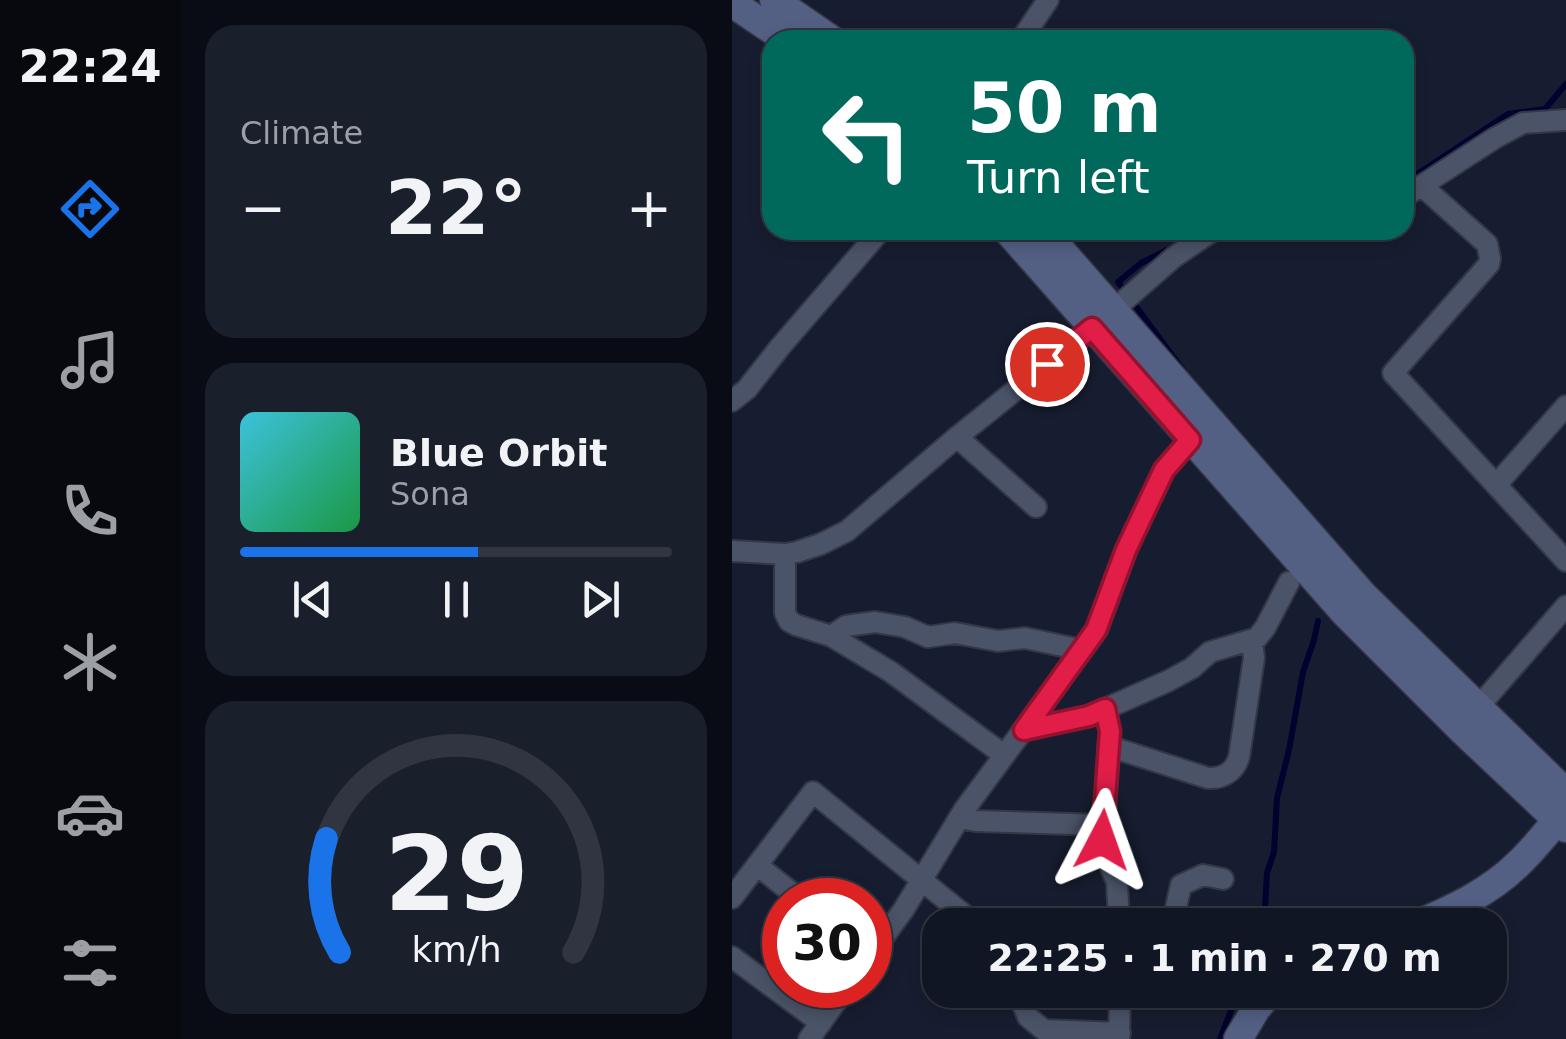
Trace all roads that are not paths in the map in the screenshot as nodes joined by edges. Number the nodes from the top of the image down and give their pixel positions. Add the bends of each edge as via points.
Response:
1 (774, 0) edge
2 (1048, 0) edge
3 (732, 3) edge
4 (772, 30) edge
5 (818, 30) edge
6 (1028, 30) edge
7 (1566, 120) edge
8 (1414, 191) edge
9 (1414, 193) edge
10 (873, 240) edge
11 (1018, 240) edge
12 (1049, 240) edge
13 (1199, 240) edge
14 (1102, 320) junction
15 (732, 401) edge
16 (1566, 406) edge
17 (957, 436) junction
18 (1190, 440) junction
19 (1497, 484) junction
20 (1036, 507) dead end
21 (732, 552) edge
22 (785, 554) junction
23 (1566, 561) edge
24 (1289, 582) dead end
25 (1566, 606) edge
26 (831, 636) junction
27 (1252, 640) junction
28 (1082, 650) junction
29 (1486, 697) dead end
30 (1105, 709) junction
31 (1024, 730) junction
32 (1108, 746) junction
33 (1004, 755) junction
34 (1563, 813) edge
35 (959, 818) junction
36 (1104, 825) junction
37 (757, 865) junction
38 (773, 878) edge
39 (922, 880) junction
40 (1223, 880) dead end
41 (732, 898) edge
42 (956, 908) edge
43 (1118, 908) edge
44 (1176, 908) edge
45 (1451, 908) edge
46 (892, 924) edge
47 (732, 957) edge
48 (832, 1008) edge
49 (1026, 1008) edge
50 (1120, 1008) edge
51 (1257, 1008) edge
52 (815, 1031) edge
53 (1120, 1036) edge
54 (1238, 1039) edge

1 - 5 street
2 - 6 street
3 - 4 street
7 - 8 street via 1523,123
9 - 19 street via 1487,244 1490,258 1393,372
10 - 15 street
11 - 14 street
12 - 14 street
13 - 14 street
14 - 17 street
14 - 18 street
14 - 34 street
16 - 19 street
17 - 20 street
17 - 22 street via 847,531
18 - 28 street via 1164,470
18 - 34 street via 1344,612 1463,731
19 - 23 street
21 - 22 street
22 - 26 street via 787,617
24 - 27 street
25 - 29 street
26 - 28 street via 874,622 928,637 1024,638
26 - 33 street
27 - 30 street via 1210,652 1192,668
27 - 32 street via 1239,757 1230,772 1208,778
28 - 31 street
30 - 31 street
30 - 32 street
31 - 33 street
32 - 36 street
33 - 35 street
34 - 45 street via 1517,866
35 - 36 street
35 - 39 street
36 - 43 street via 1104,855
37 - 38 street
37 - 39 street via 814,792
37 - 41 street
39 - 42 street
39 - 46 street
40 - 44 street via 1203,875 1181,885
47 - 52 street
48 - 52 street
49 - 53 street via 1044,1030
50 - 53 street
51 - 54 street

